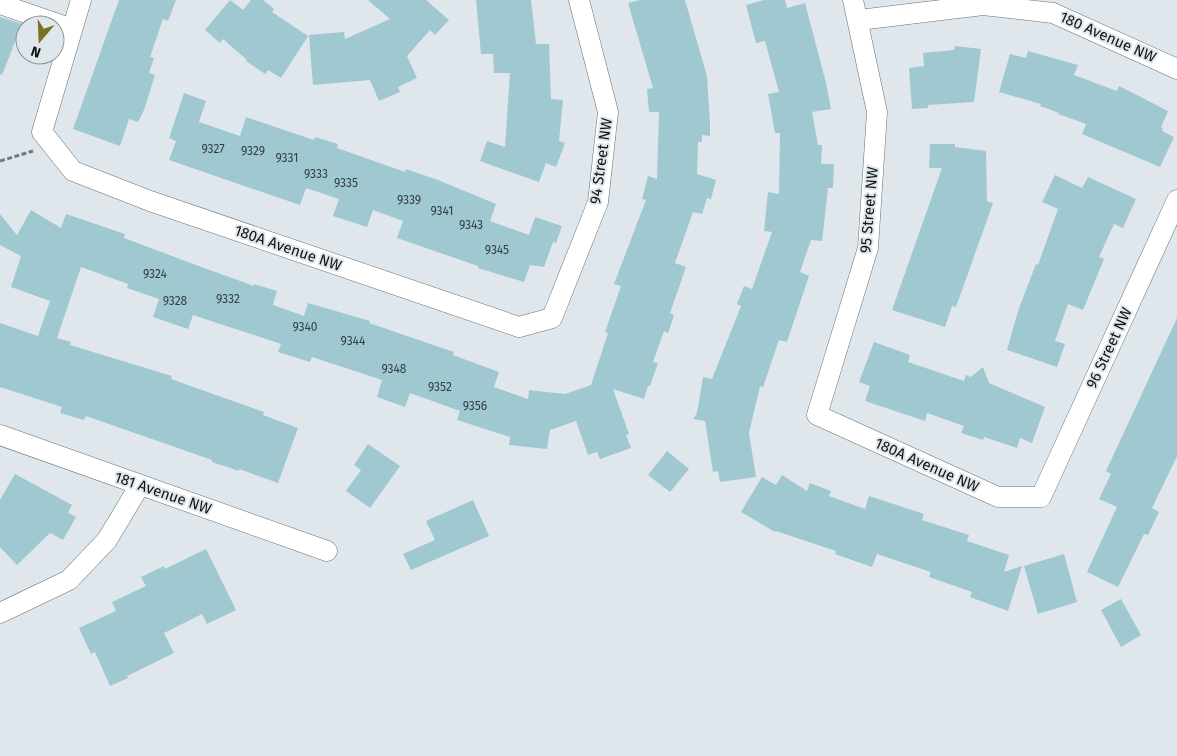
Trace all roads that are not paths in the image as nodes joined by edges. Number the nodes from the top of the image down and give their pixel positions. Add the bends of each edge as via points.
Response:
1 (80, 0) edge
2 (579, 0) edge
3 (853, 0) edge
4 (0, 4) edge
5 (858, 20) junction
6 (72, 29) junction
7 (1177, 69) edge
8 (1177, 200) edge
9 (552, 318) joint
10 (817, 415) joint
11 (0, 435) edge
12 (140, 485) junction
13 (1041, 497) joint
14 (327, 550) dead end
15 (0, 613) edge

1 - 6 street
2 - 9 street, 94 Street NW via 608,112 598,202
3 - 5 street, 95 Street NW
4 - 6 street
5 - 7 street, 180 Avenue NW via 983,5 1053,13
5 - 10 street, 95 Street NW via 877,112 868,248
6 - 9 street, 180A Avenue NW via 47,139 73,171 159,204 519,328
8 - 13 street, 96 Street NW
10 - 13 street, 180A Avenue NW via 998,497
11 - 12 street, 181 Avenue NW
12 - 14 street, 181 Avenue NW
12 - 15 street via 107,540 69,580

